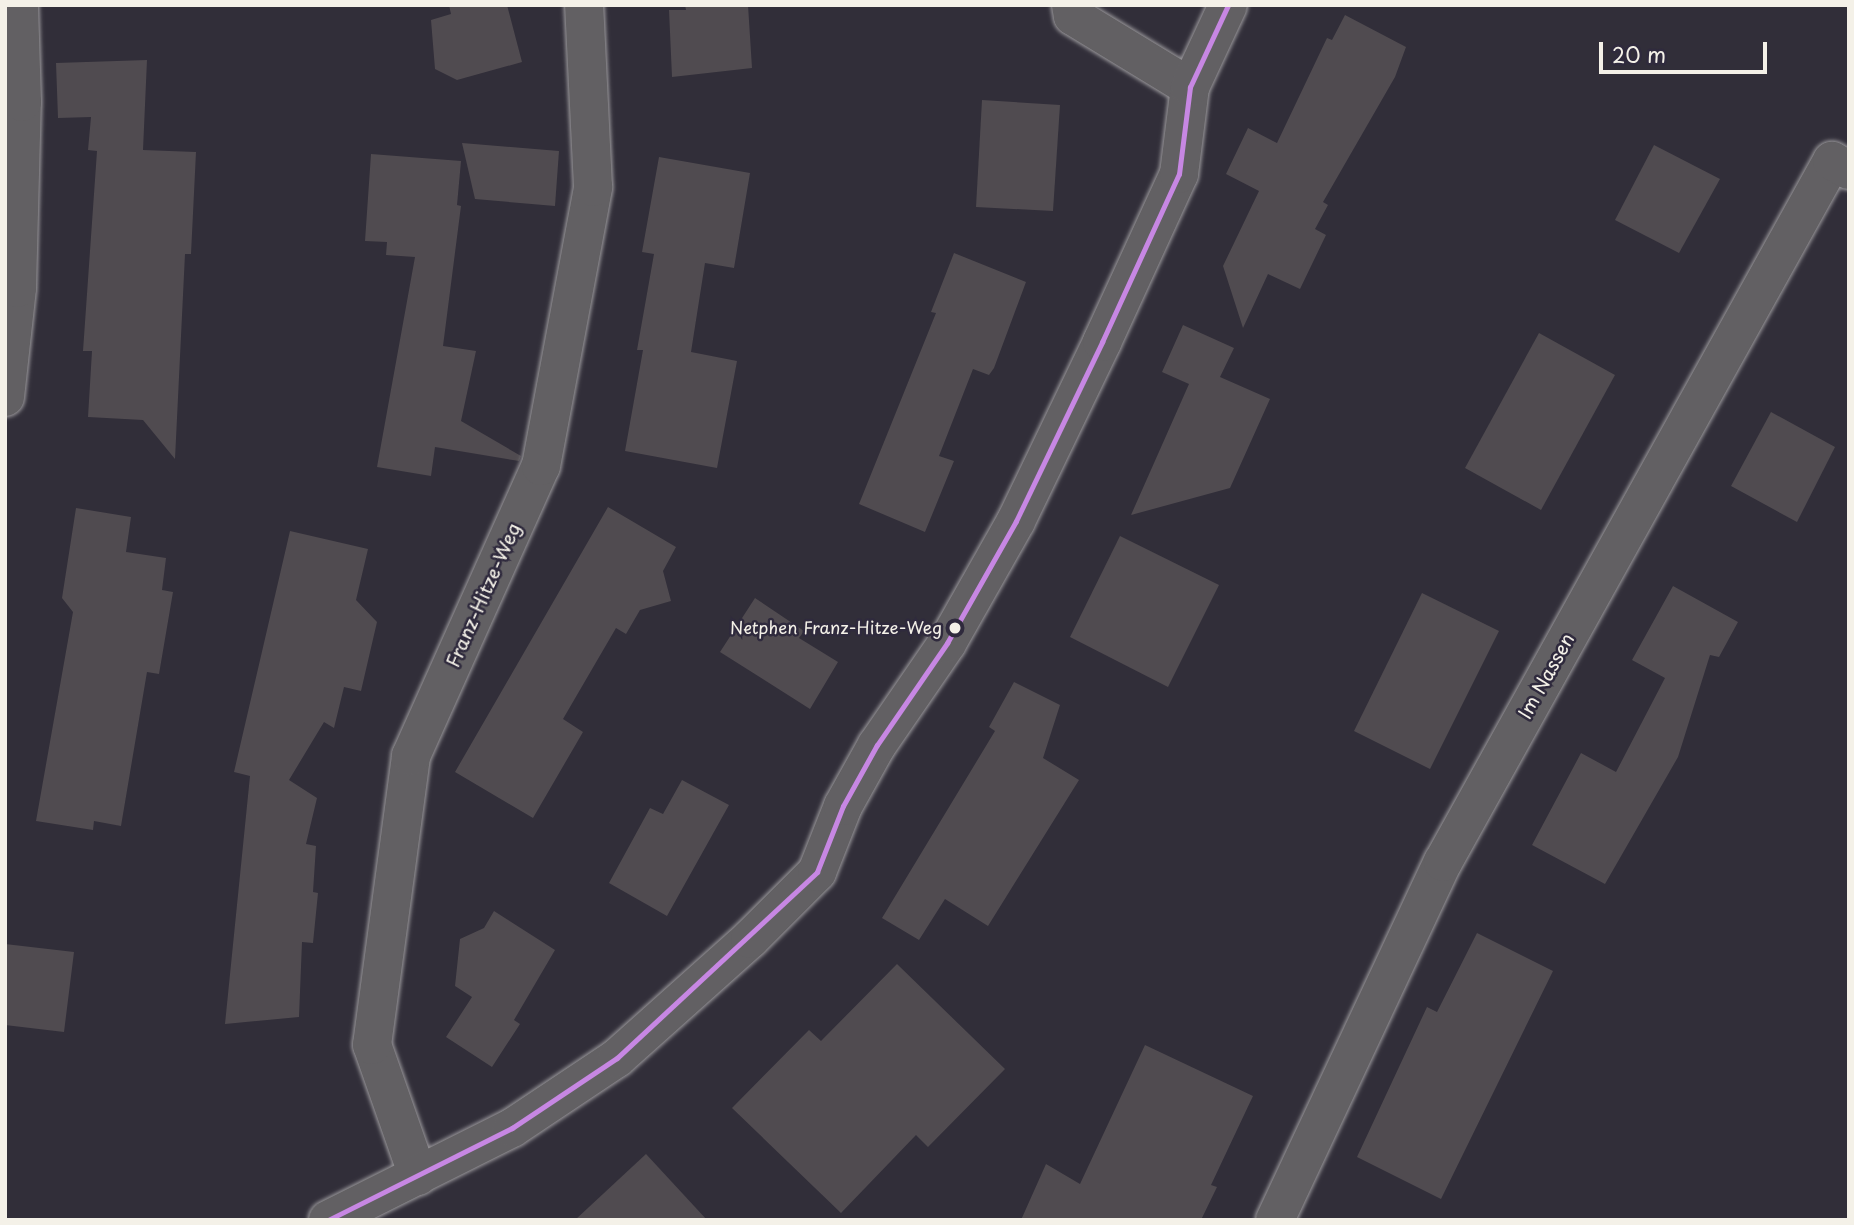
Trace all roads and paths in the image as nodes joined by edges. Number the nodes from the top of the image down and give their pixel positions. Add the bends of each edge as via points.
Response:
1 (19, 5) edge
2 (584, 5) edge
3 (1071, 5) edge
4 (1228, 5) edge
5 (1191, 87) junction
6 (1849, 170) edge
7 (5, 397) edge
8 (418, 1175) junction
9 (328, 1220) edge
10 (1275, 1220) edge

1 - 7 street via 22,102 17,288
2 - 8 street, Franz-Hitze-Weg via 593,187 541,466 411,756 372,1045
3 - 5 street via 1073,16
4 - 5 street
5 - 8 street via 1179,174 1091,366 1016,521 947,643 877,745 843,806 817,872 617,1058 512,1128
6 - 10 street, Im Nassen via 1832,162 1443,862
8 - 9 street

